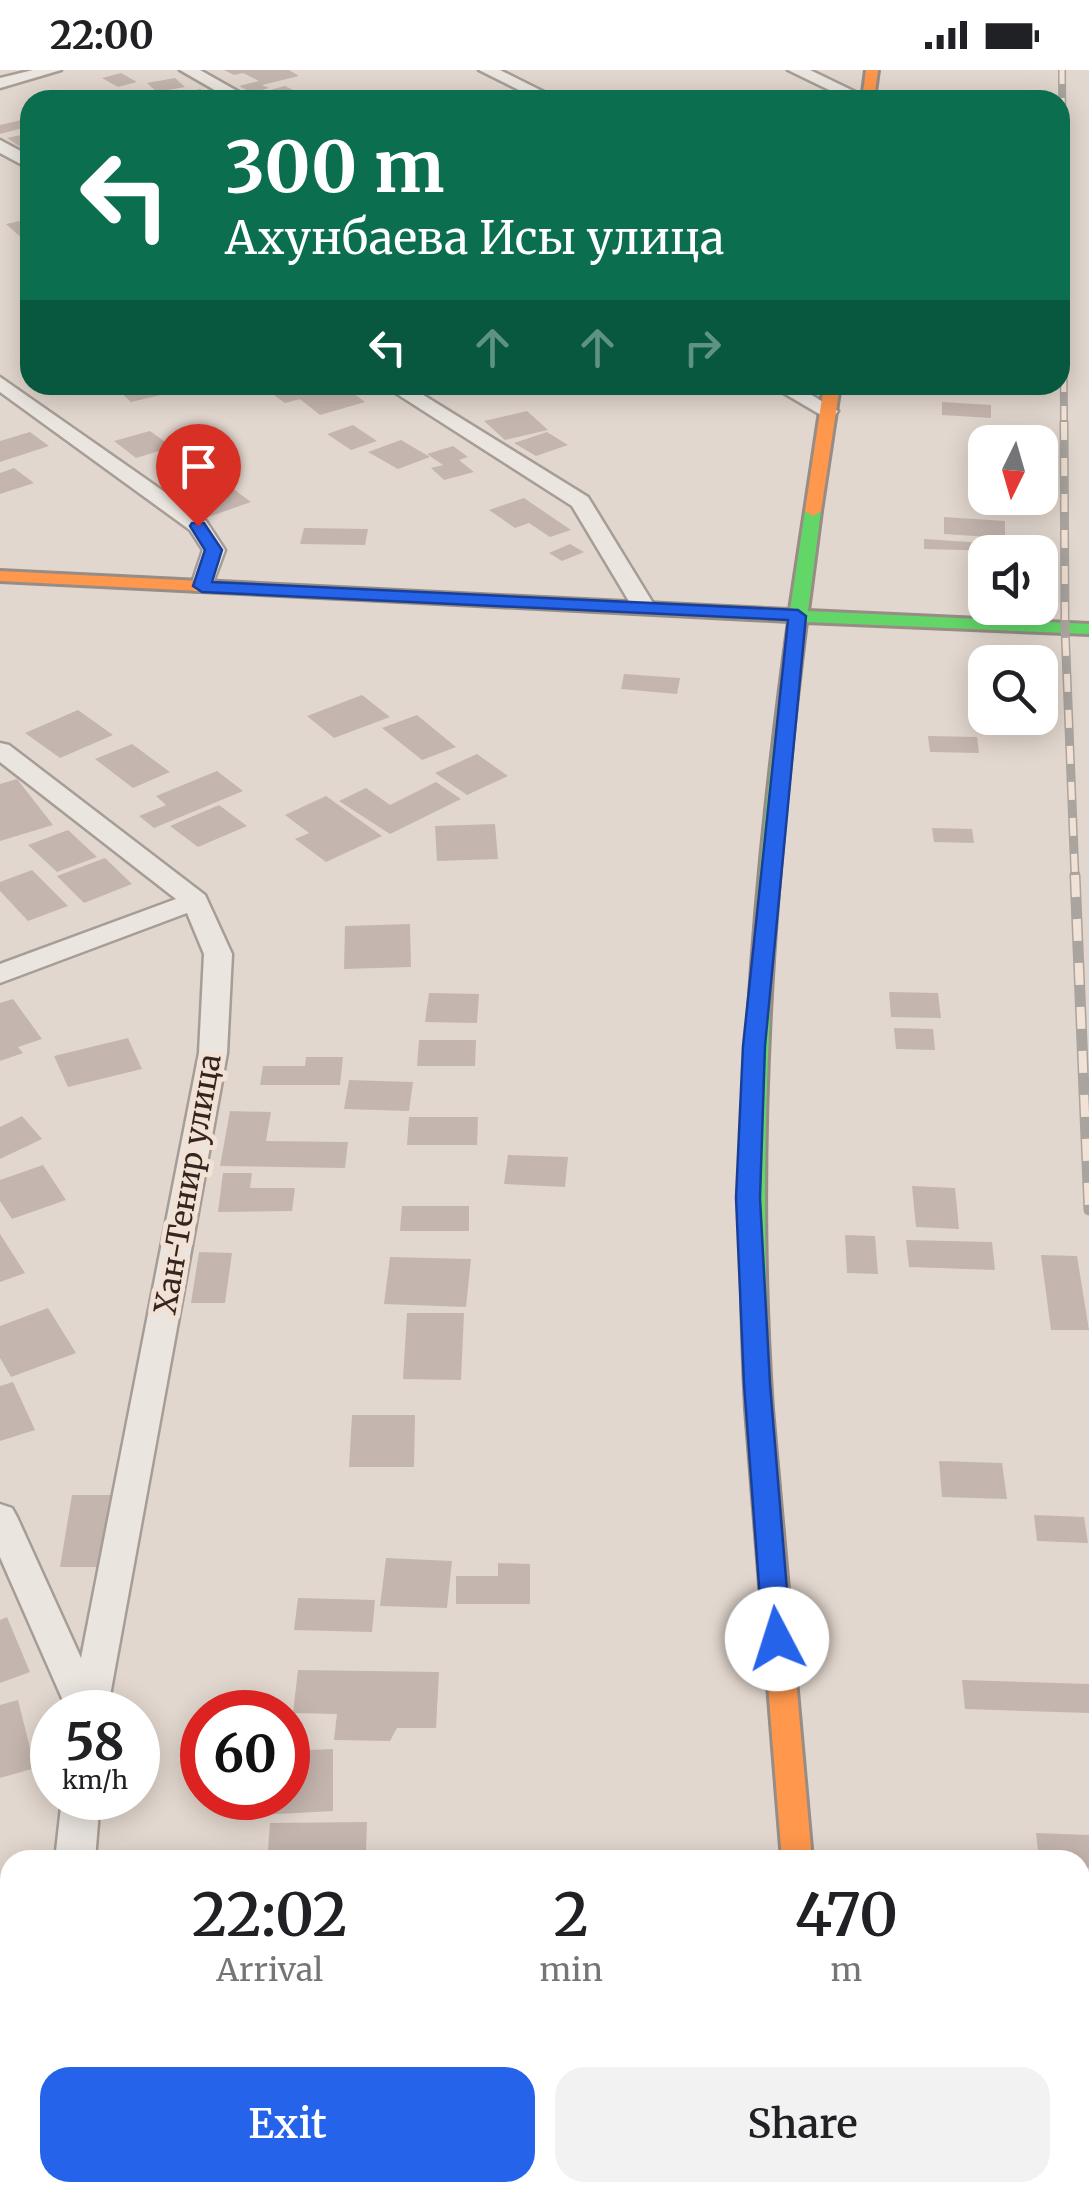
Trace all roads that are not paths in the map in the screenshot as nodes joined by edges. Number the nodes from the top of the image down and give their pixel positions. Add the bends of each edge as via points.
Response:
1 (53, 70) edge
2 (188, 70) edge
3 (488, 70) edge
4 (796, 70) edge
5 (0, 83) edge
6 (225, 90) edge
7 (531, 90) edge
8 (843, 90) edge
9 (0, 382) edge
10 (408, 395) edge
11 (799, 395) edge
12 (830, 395) edge
13 (828, 410) junction
14 (0, 576) edge
15 (202, 586) junction
16 (644, 608) junction
17 (798, 616) junction
18 (1089, 629) edge
19 (0, 750) edge
20 (195, 901) junction
21 (0, 974) edge
22 (0, 1516) edge
23 (78, 1690) edge
24 (92, 1690) edge
25 (79, 1820) edge
26 (76, 1850) edge
27 (796, 1850) edge

1 - 5 street
2 - 6 street
3 - 7 street
4 - 8 street
9 - 15 street via 198,526 214,550
10 - 16 street via 580,502
11 - 13 street
12 - 13 main road
13 - 17 main road
14 - 15 main road
15 - 16 main road
16 - 17 main road
17 - 18 main road
17 - 27 main road via 754,1046 748,1198
19 - 20 street, Хан-Тенир улица
20 - 21 street
20 - 24 street, Хан-Тенир улица via 218,954 213,1053
22 - 23 street
25 - 26 street

